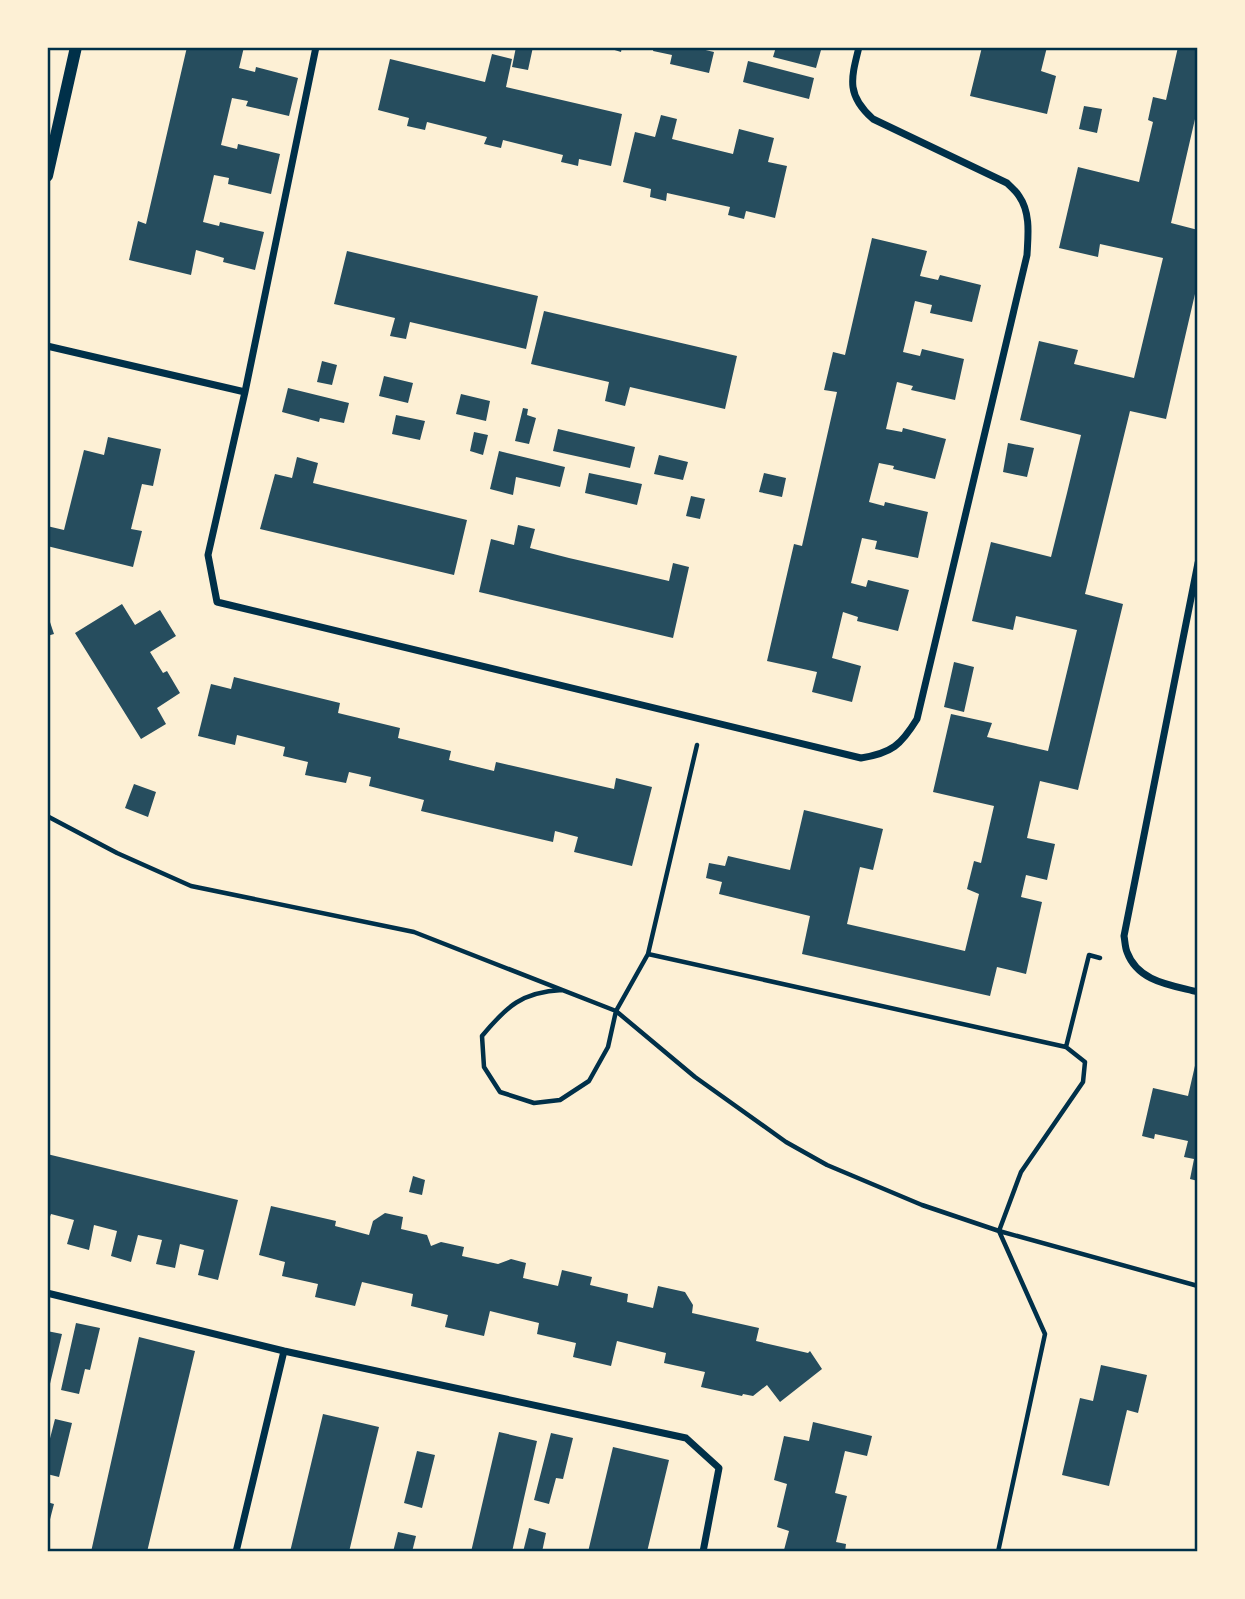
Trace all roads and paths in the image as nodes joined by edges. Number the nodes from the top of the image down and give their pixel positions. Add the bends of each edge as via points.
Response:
1 (76, 47) edge
2 (316, 47) edge
3 (859, 47) edge
4 (48, 174) edge
5 (47, 346) edge
6 (245, 392) junction
7 (1198, 564) edge
8 (702, 720) junction
9 (47, 816) edge
10 (648, 954) junction
11 (1135, 967) junction
12 (562, 990) junction
13 (1198, 992) edge
14 (616, 1011) junction
15 (1066, 1047) junction
16 (999, 1231) junction
17 (1198, 1286) edge
18 (47, 1293) edge
19 (284, 1351) junction
20 (236, 1552) edge
21 (703, 1552) edge
22 (998, 1552) edge

1 - 4 street
2 - 6 street
3 - 8 street via 851,81 862,109 873,120 1007,183 1027,214 1027,255 917,719 908,734 880,755 862,758
5 - 6 street
6 - 8 street via 208,555 217,602
7 - 11 street via 1124,936
8 - 10 path
9 - 12 path via 191,886 414,932
10 - 14 path
10 - 15 path
11 - 13 street via 1148,978
11 - 15 path via 1089,955
12 - 14 path
12 - 14 path via 520,999 482,1036 484,1067 500,1092 534,1103 560,1100 589,1081 608,1047
14 - 16 path via 695,1077 786,1142 886,1190
15 - 16 path via 1085,1062 1083,1082 1021,1171
16 - 17 path
16 - 22 path via 1045,1334
18 - 19 street
19 - 20 street
19 - 21 street via 686,1438 719,1468

